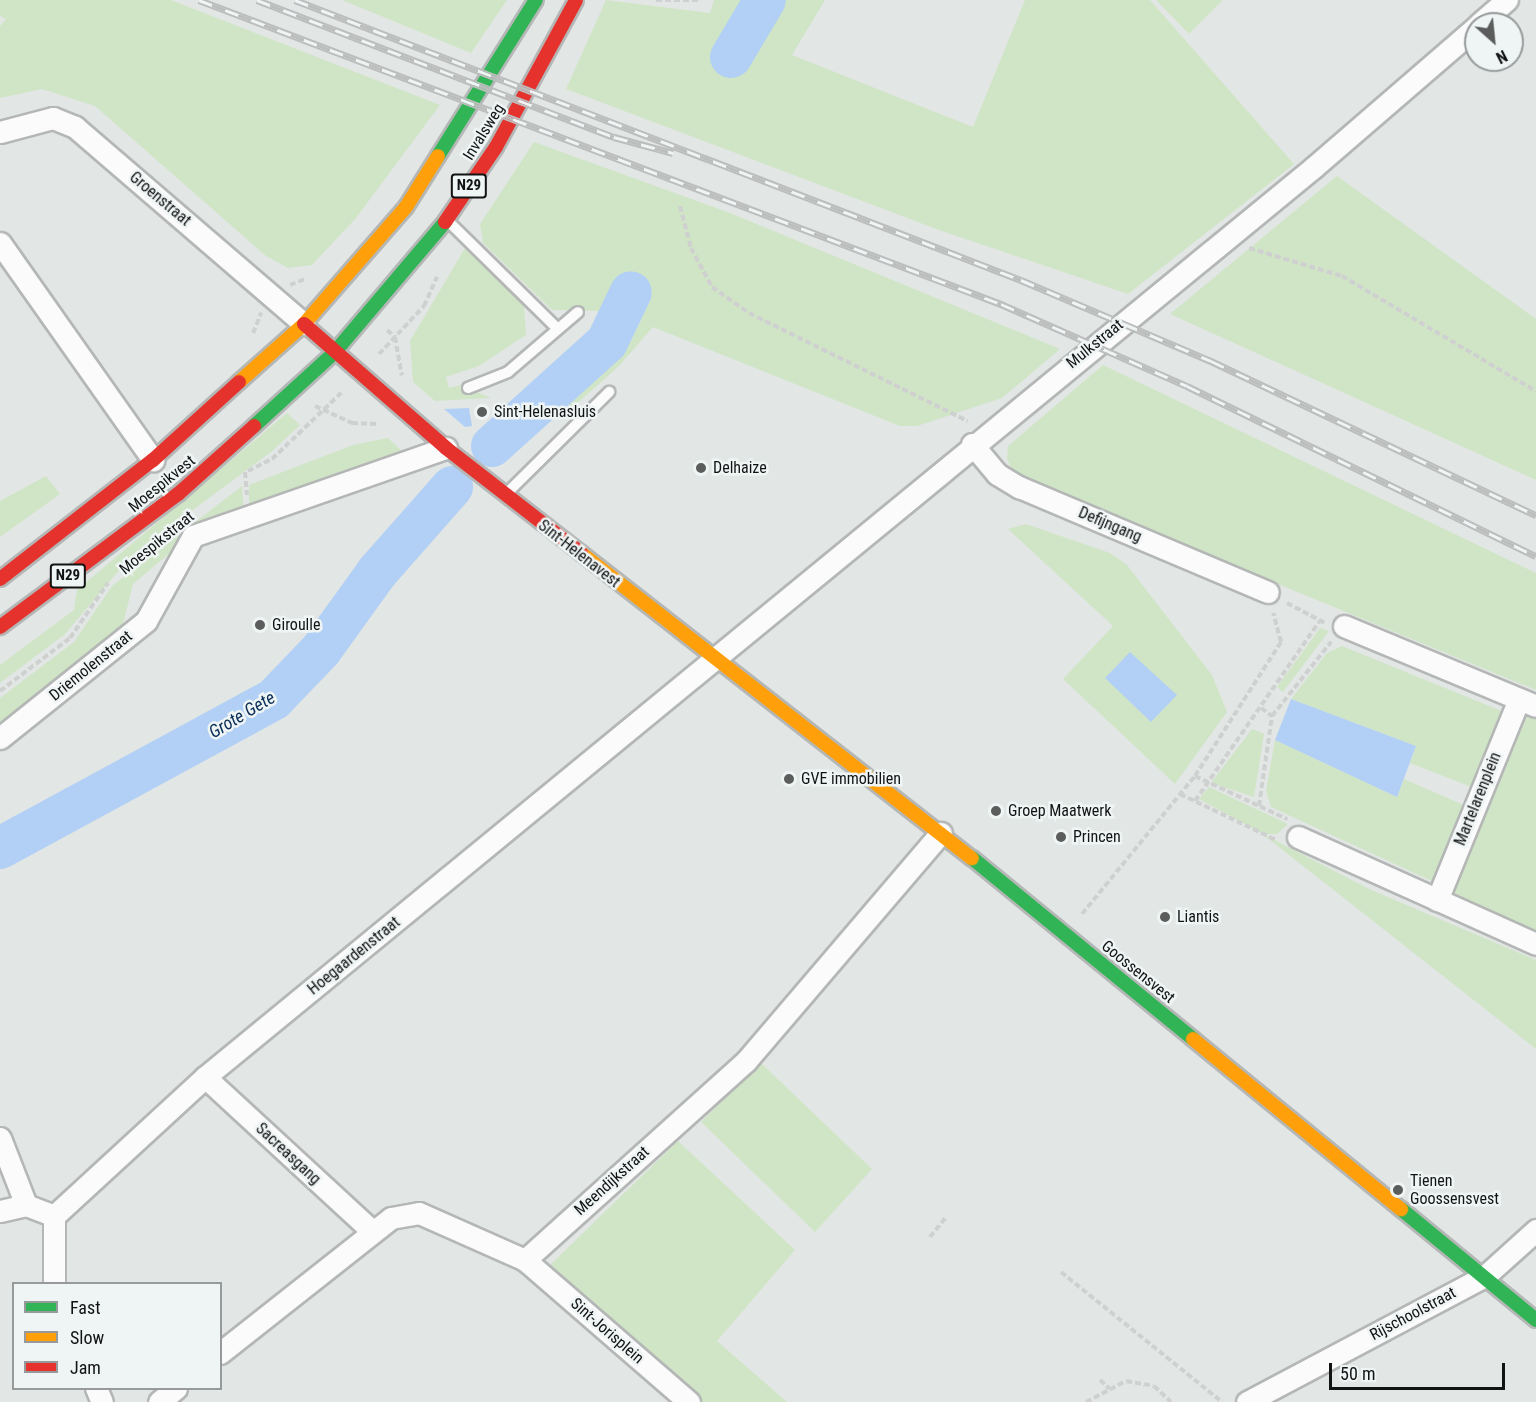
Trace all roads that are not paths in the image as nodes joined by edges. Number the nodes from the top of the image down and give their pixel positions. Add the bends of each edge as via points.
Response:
1 (536, 0) edge
2 (576, 0) edge
3 (1507, 0) edge
4 (1493, 12) edge
5 (1464, 37) edge
6 (0, 132) edge
7 (446, 220) junction
8 (0, 243) edge
9 (578, 312) dead end
10 (304, 324) junction
11 (557, 328) junction
12 (334, 353) junction
13 (468, 388) dead end
14 (609, 392) dead end
15 (980, 438) junction
16 (446, 448) junction
17 (153, 460) junction
18 (505, 495) junction
19 (0, 579) edge
20 (1264, 590) road end
21 (1344, 626) road end
22 (0, 627) edge
23 (713, 659) junction
24 (1527, 702) edge
25 (0, 738) edge
26 (941, 833) junction
27 (1298, 837) road end
28 (1437, 900) junction
29 (1536, 944) edge
30 (205, 1077) junction
31 (0, 1138) edge
32 (26, 1205) junction
33 (0, 1211) edge
34 (54, 1216) junction
35 (1536, 1230) edge
36 (372, 1232) junction
37 (525, 1260) junction
38 (1485, 1276) junction
39 (54, 1282) edge
40 (1536, 1320) edge
41 (222, 1351) edge
42 (175, 1390) edge
43 (159, 1402) edge
44 (689, 1402) edge
45 (1247, 1402) edge

1 - 10 main road, Invalsweg / N29 via 406,207
2 - 7 main road, Invalsweg / N29 via 496,147
3 - 4 street
5 - 15 street, Mulkstraat via 1218,245
6 - 10 street, Groenstraat via 53,118 75,127
7 - 11 lane
7 - 12 main road, Invalsweg / N29
8 - 17 street
9 - 11 lane
10 - 12 main road, Sint-Helenavest
10 - 17 main road, Moespikvest / N29
11 - 13 lane via 508,372
12 - 16 main road, Sint-Helenavest
12 - 22 main road, Moespikvest / N29 via 178,494
14 - 18 lane
15 - 20 street, Defijngang via 997,474 1019,487
15 - 23 street, Mulkstraat
16 - 18 main road, Sint-Helenavest
16 - 25 street, Driemolenstraat via 193,536 146,621
17 - 19 main road, Moespikvest / N29
18 - 23 main road, Sint-Helenavest
21 - 24 street, Martelarenplein
23 - 26 main road, Goossensvest
23 - 30 street, Hoegaardenstraat
24 - 28 street, Martelarenplein
26 - 37 street, Meendijkstraat via 746,1061
26 - 38 main road, Goossensvest
27 - 28 street
28 - 29 street
30 - 34 street, Hoegaardenstraat
30 - 36 street, Sacreasgang
31 - 32 street
32 - 33 street
32 - 34 street
34 - 39 street
35 - 38 street
36 - 37 street via 391,1218 419,1214
36 - 41 street
37 - 44 street, Sint-Jorisplein
38 - 40 main road, Goossensvest
38 - 45 street, Rijschoolstraat
42 - 43 street

